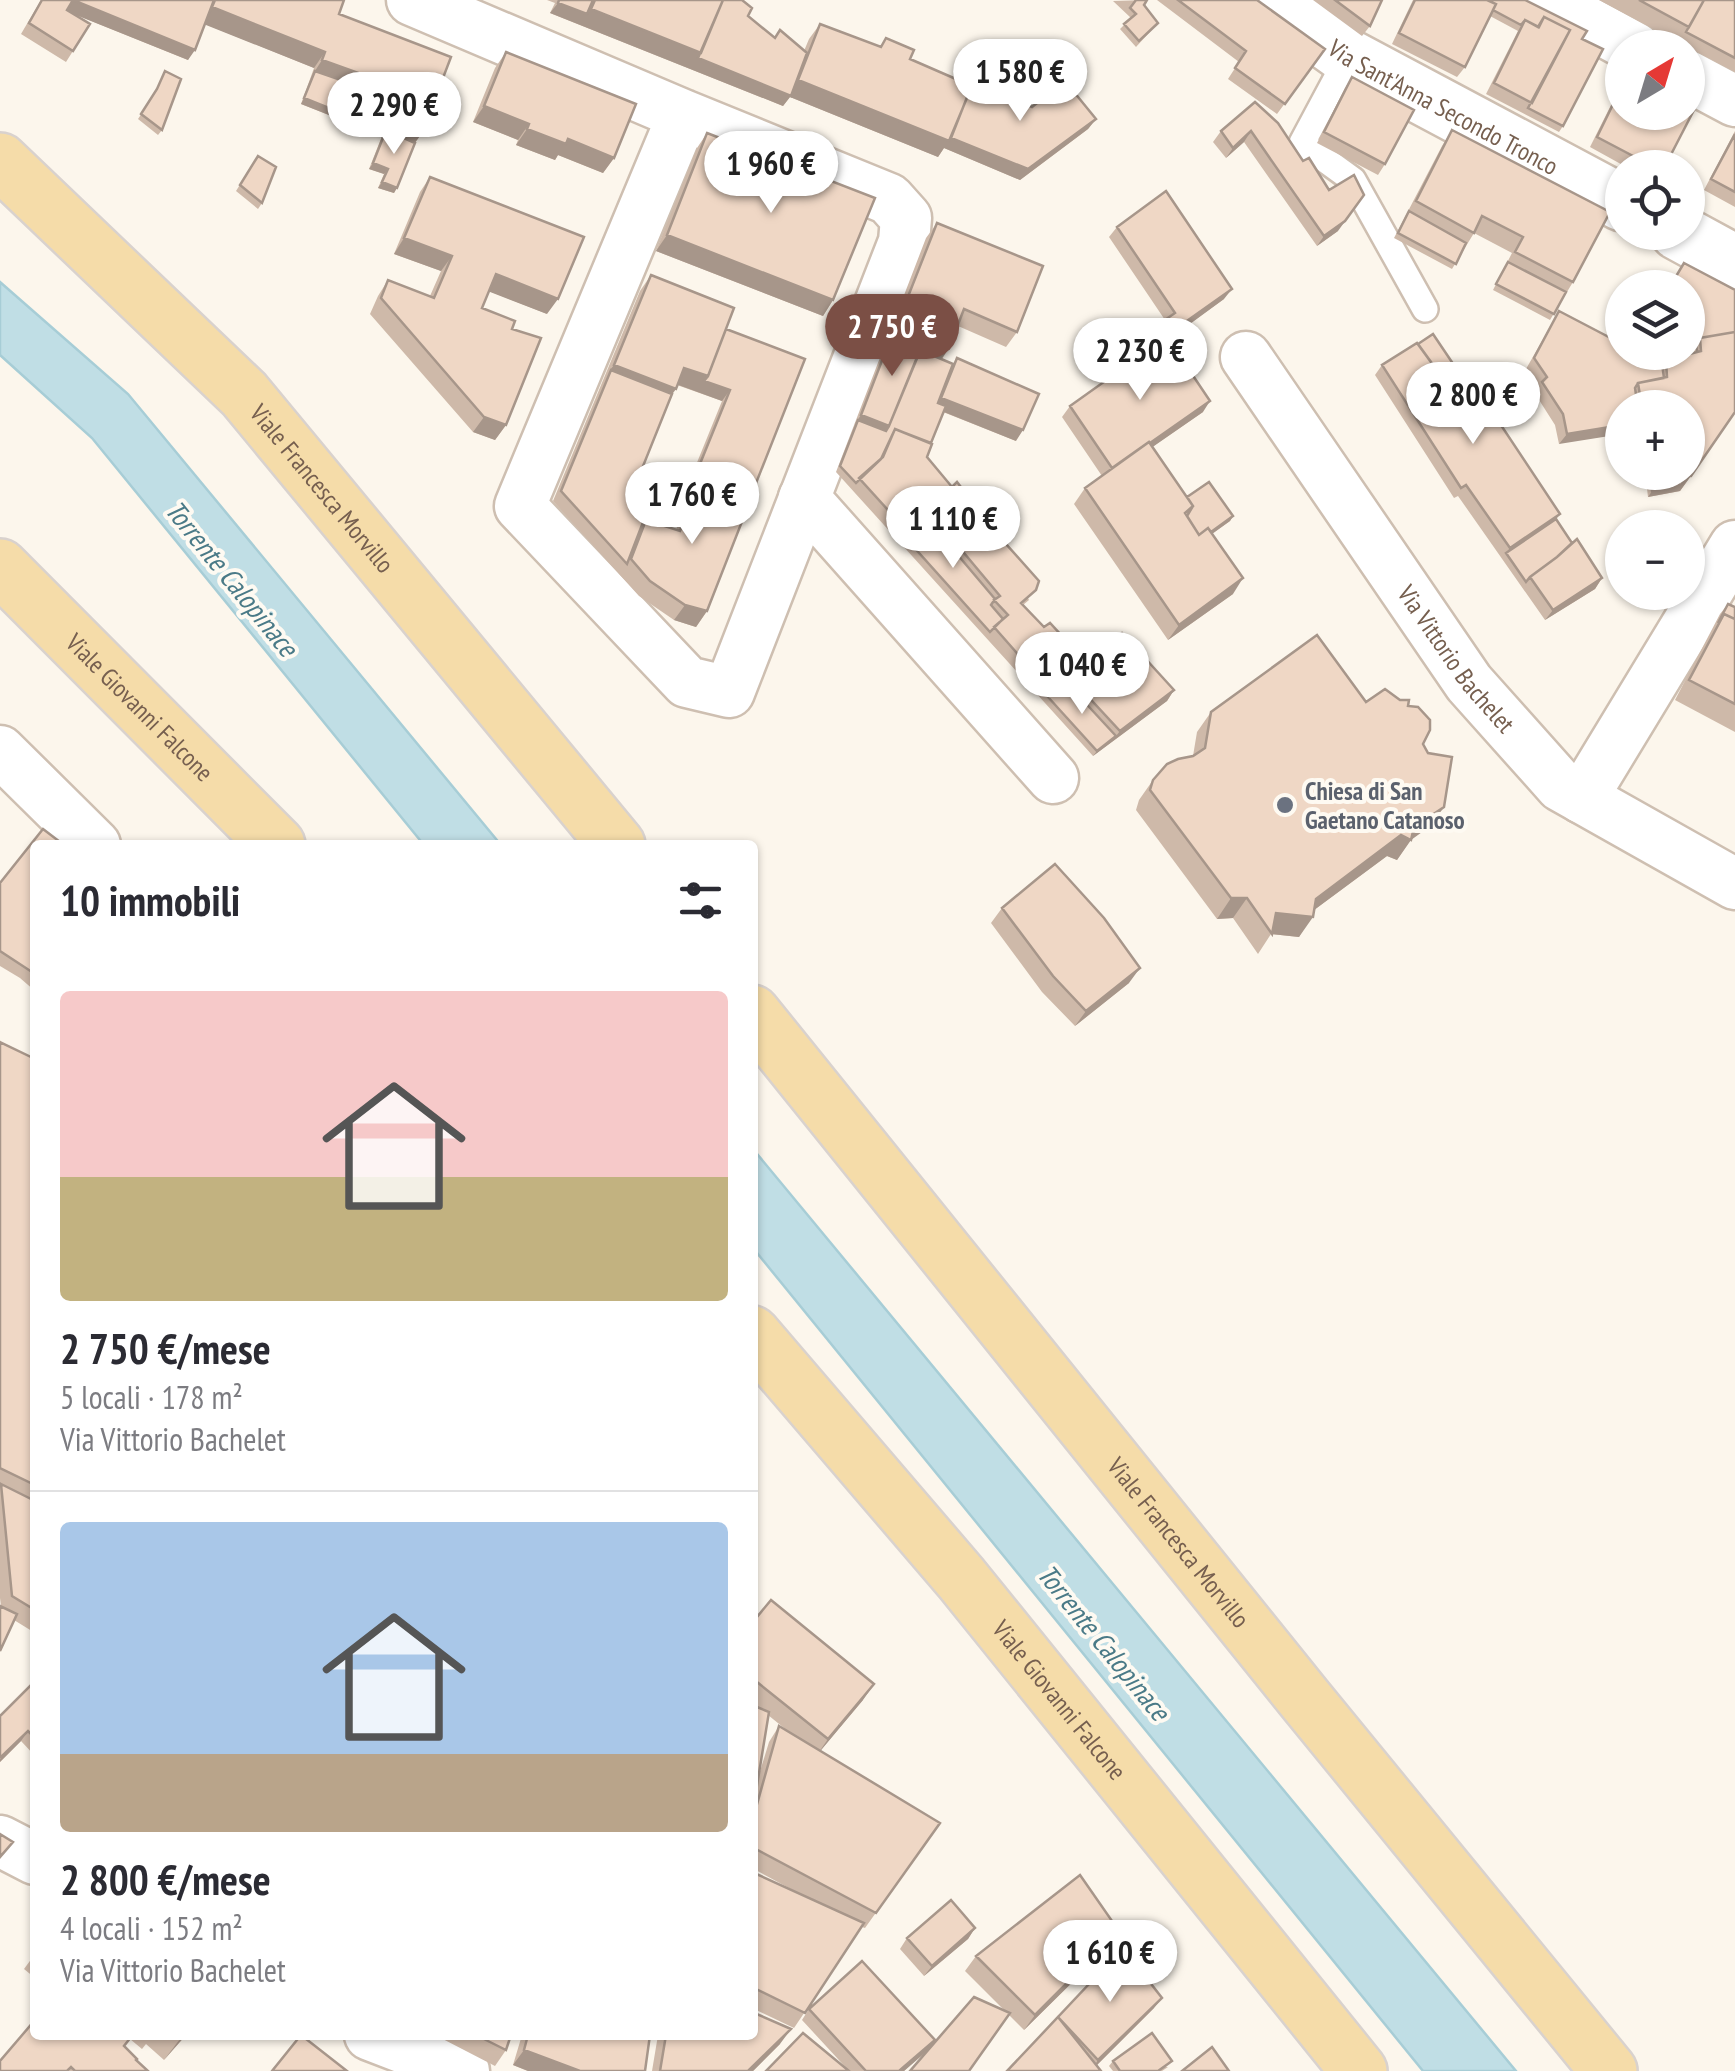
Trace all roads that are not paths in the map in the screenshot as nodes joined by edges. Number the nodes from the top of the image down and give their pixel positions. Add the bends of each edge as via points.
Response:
1 (412, 0) edge
2 (1269, 0) edge
3 (1547, 0) edge
4 (1605, 32) edge
5 (1348, 57) junction
6 (1705, 85) edge
7 (1735, 102) edge
8 (683, 115) junction
9 (0, 160) edge
10 (1605, 194) edge
11 (1705, 247) edge
12 (1735, 263) edge
13 (1425, 309) dead end
14 (1246, 357) dead end
15 (804, 498) junction
16 (1735, 546) edge
17 (0, 566) edge
18 (0, 750) edge
19 (1053, 778) dead end
20 (1582, 798) junction
21 (90, 840) edge
22 (273, 840) edge
23 (613, 840) edge
24 (1735, 884) edge
25 (758, 1020) edge
26 (758, 1341) edge
27 (0, 1840) edge
28 (30, 1855) edge
29 (383, 2040) edge
30 (464, 2071) edge
31 (1359, 2071) edge
32 (1609, 2071) edge

1 - 8 street
2 - 5 street, Via Sant'Anna Secondo Tronco
3 - 4 street
5 - 10 street, Via Sant'Anna Secondo Tronco
5 - 13 lane via 1302,143 1353,180
6 - 7 street
8 - 15 street via 888,198 906,218 904,242
8 - 15 street via 606,250 520,506 687,682 730,692
9 - 23 main road, Viale Francesca Morvillo via 244,394
11 - 12 street
14 - 20 street, Via Vittorio Bachelet via 1469,682 1561,786
15 - 19 street
16 - 20 street
17 - 22 main road, Viale Giovanni Falcone
18 - 21 street
20 - 24 street, Via Vittorio Bachelet
25 - 32 main road, Viale Francesca Morvillo
26 - 31 main road, Viale Giovanni Falcone via 961,1578
27 - 28 street
29 - 30 street

